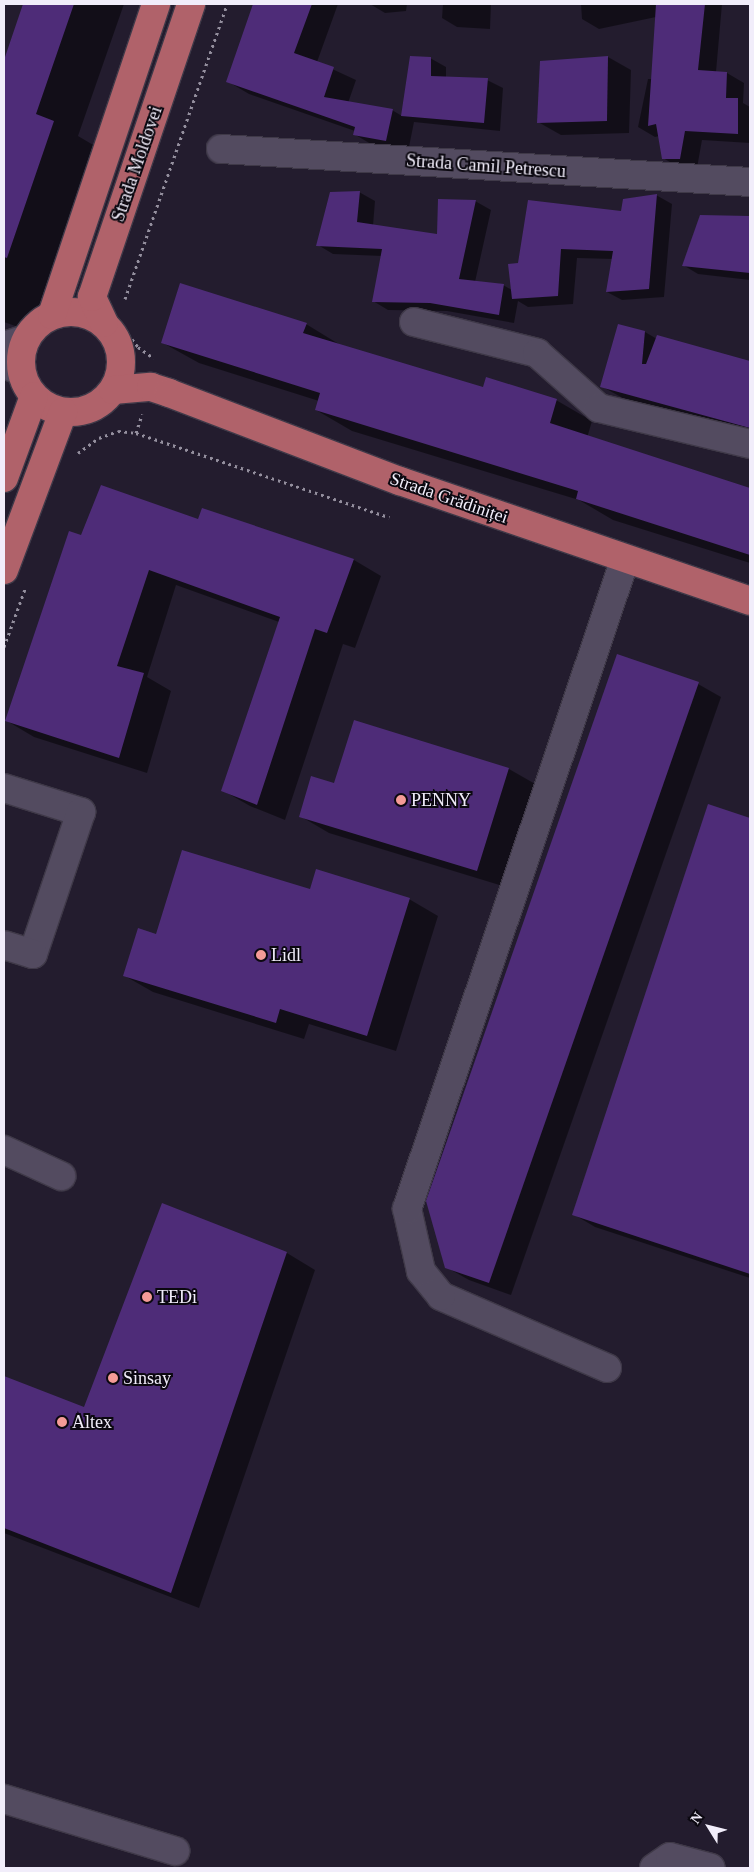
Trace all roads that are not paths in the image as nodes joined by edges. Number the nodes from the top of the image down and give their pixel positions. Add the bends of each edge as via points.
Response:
1 (156, 4) edge
2 (191, 4) edge
3 (221, 149) dead end
4 (750, 182) edge
5 (52, 315) junction
6 (414, 322) dead end
7 (115, 326) junction
8 (15, 343) edge
9 (122, 359) junction
10 (12, 368) edge
11 (113, 390) junction
12 (34, 396) junction
13 (147, 399) junction
14 (63, 412) junction
15 (750, 444) edge
16 (4, 478) edge
17 (625, 559) junction
18 (15, 576) edge
19 (750, 601) edge
20 (4, 788) edge
21 (4, 945) edge
22 (4, 1150) edge
23 (61, 1176) dead end
24 (607, 1368) dead end
25 (4, 1799) edge
26 (175, 1851) dead end
27 (654, 1868) edge
28 (711, 1868) edge

1 - 5 main road, Strada Moldovei
2 - 7 main road, Strada Moldovei via 92,297
3 - 4 street, Strada Camil Petrescu
5 - 7 main road via 80,312
5 - 8 main road
6 - 15 street via 537,353 599,408
7 - 9 main road
8 - 10 main road via 22,350
9 - 11 main road
9 - 13 main road, Strada Grădiniței
10 - 12 main road
11 - 13 main road, Strada Grădiniței
11 - 14 main road via 93,408
12 - 14 main road via 48,407
12 - 16 main road
13 - 17 main road, Strada Grădiniței via 400,481
14 - 18 main road
17 - 19 main road, Strada Grădiniței
17 - 24 street via 407,1209 421,1271 441,1296
20 - 21 street via 82,812 33,954
22 - 23 street
25 - 26 street
27 - 28 street via 670,1857

